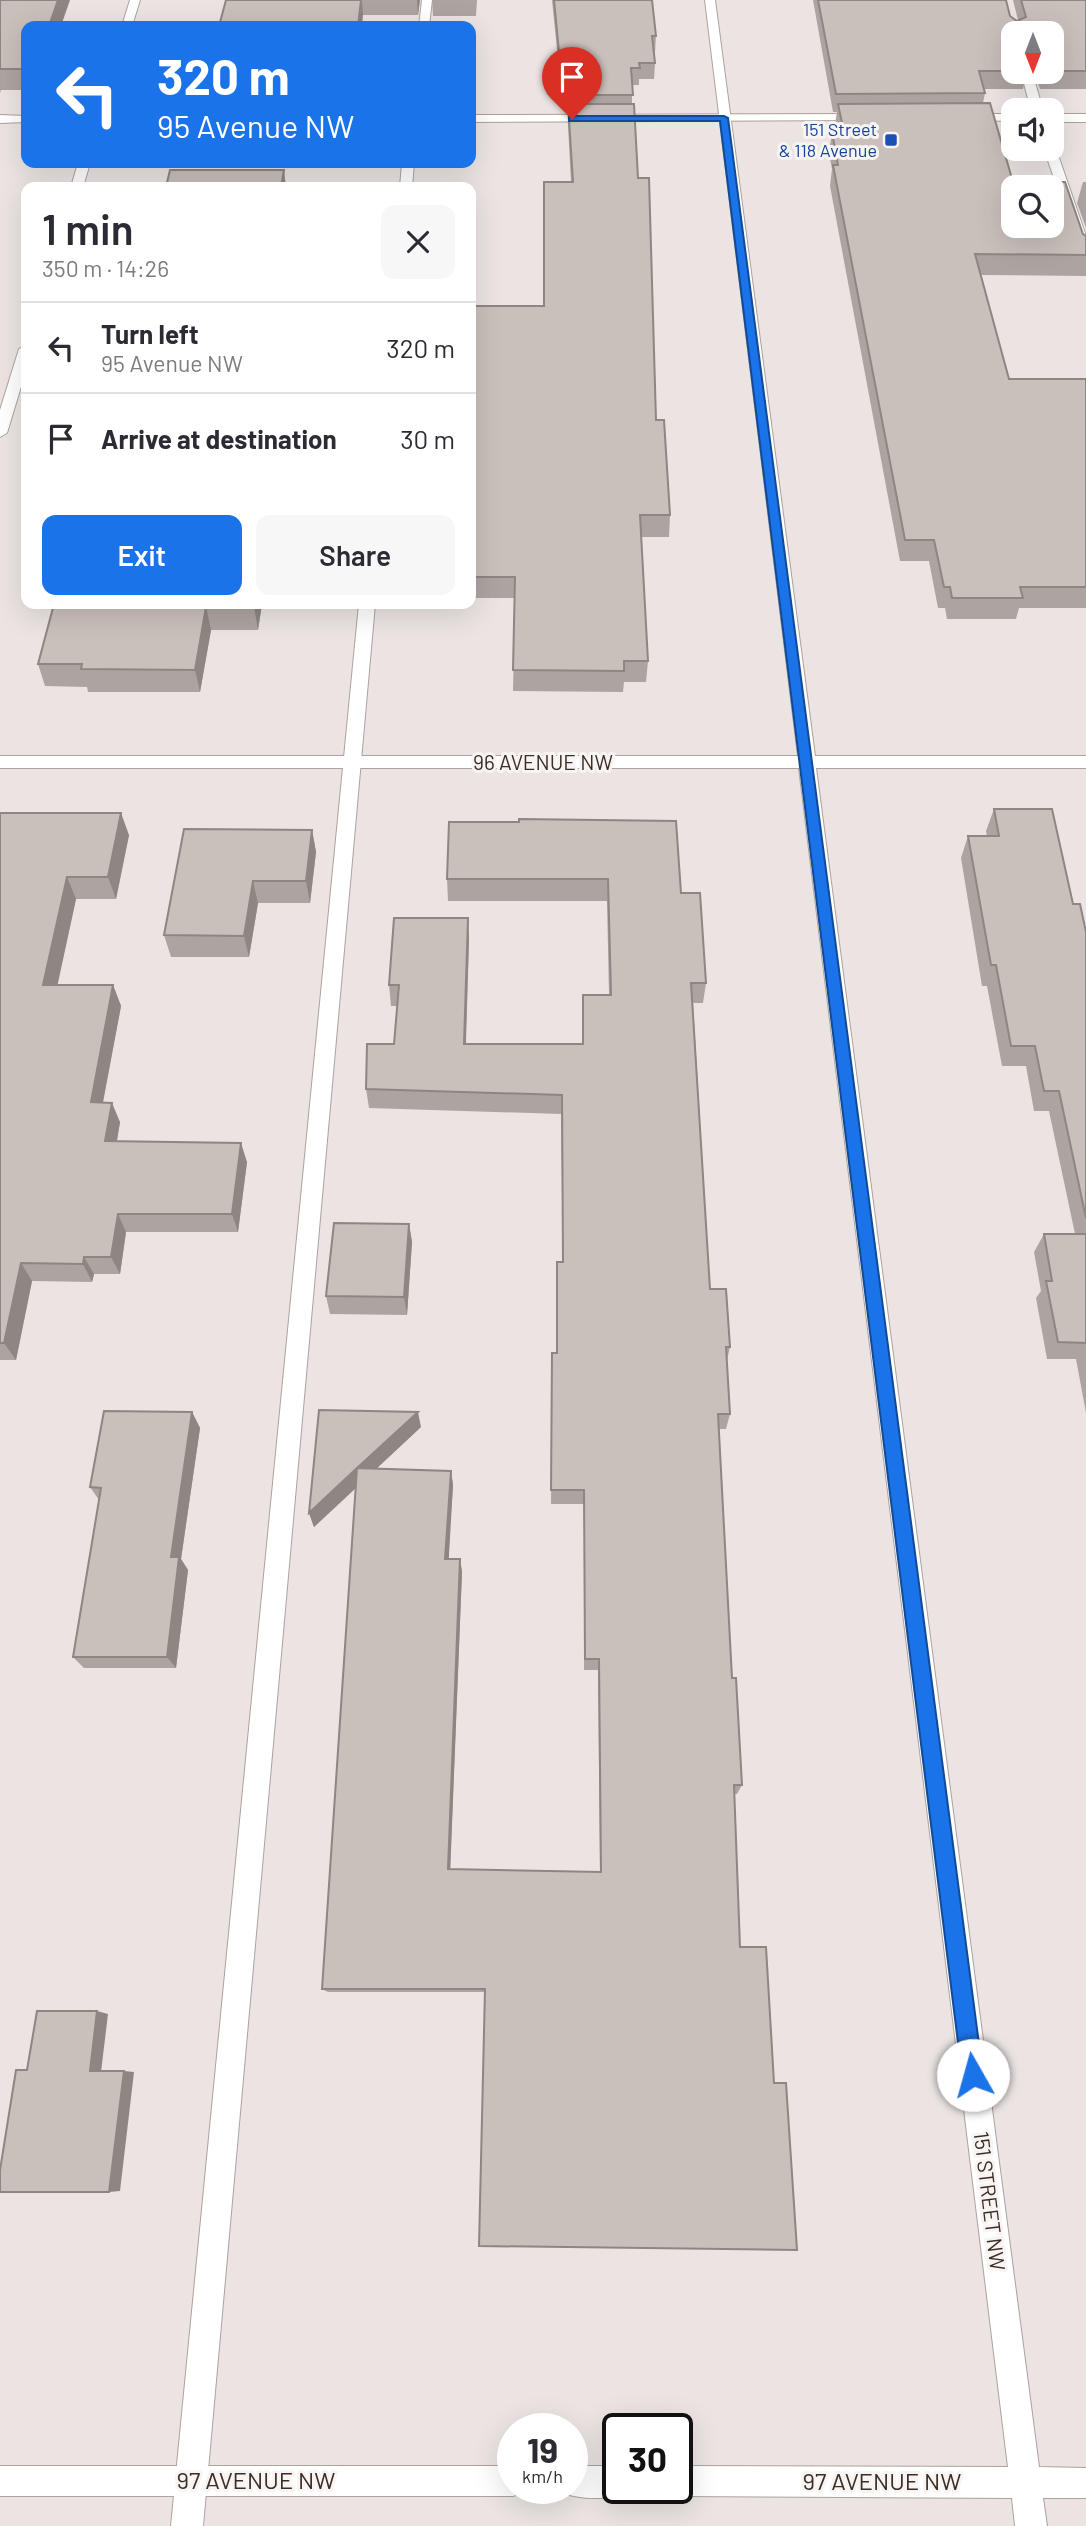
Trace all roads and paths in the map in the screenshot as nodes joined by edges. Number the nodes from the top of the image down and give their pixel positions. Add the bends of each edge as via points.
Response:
1 (135, 0) edge
2 (427, 0) edge
3 (710, 0) edge
4 (129, 21) edge
5 (425, 21) edge
6 (724, 118) junction
7 (876, 118) edge
8 (958, 118) edge
9 (1001, 118) edge
10 (1064, 118) edge
11 (1086, 118) edge
12 (0, 119) edge
13 (21, 119) edge
14 (476, 119) edge
15 (1054, 161) edge
16 (1086, 254) edge
17 (21, 365) edge
18 (0, 433) edge
19 (366, 609) edge
20 (0, 762) edge
21 (1086, 762) edge
22 (351, 763) junction
23 (805, 763) junction
24 (0, 2481) edge
25 (192, 2481) junction
26 (497, 2481) edge
27 (693, 2481) edge
28 (1026, 2483) junction
29 (1086, 2483) edge
30 (187, 2526) edge
31 (1031, 2526) edge

1 - 4 street
2 - 5 street
3 - 6 street, 151 STREET NW
6 - 7 street
6 - 14 street
6 - 23 street, 151 STREET NW
8 - 9 street
10 - 11 street
12 - 13 street
15 - 16 street
17 - 18 street
19 - 22 street
20 - 22 street, 96 AVENUE NW
21 - 23 street, 96 AVENUE NW
22 - 23 street, 96 AVENUE NW
22 - 25 street
23 - 28 street, 151 STREET NW
24 - 25 street, 97 AVENUE NW
25 - 26 street, 97 AVENUE NW
25 - 30 street
27 - 28 street, 97 AVENUE NW
28 - 29 street, 97 AVENUE NW
28 - 31 street, 151 STREET NW

